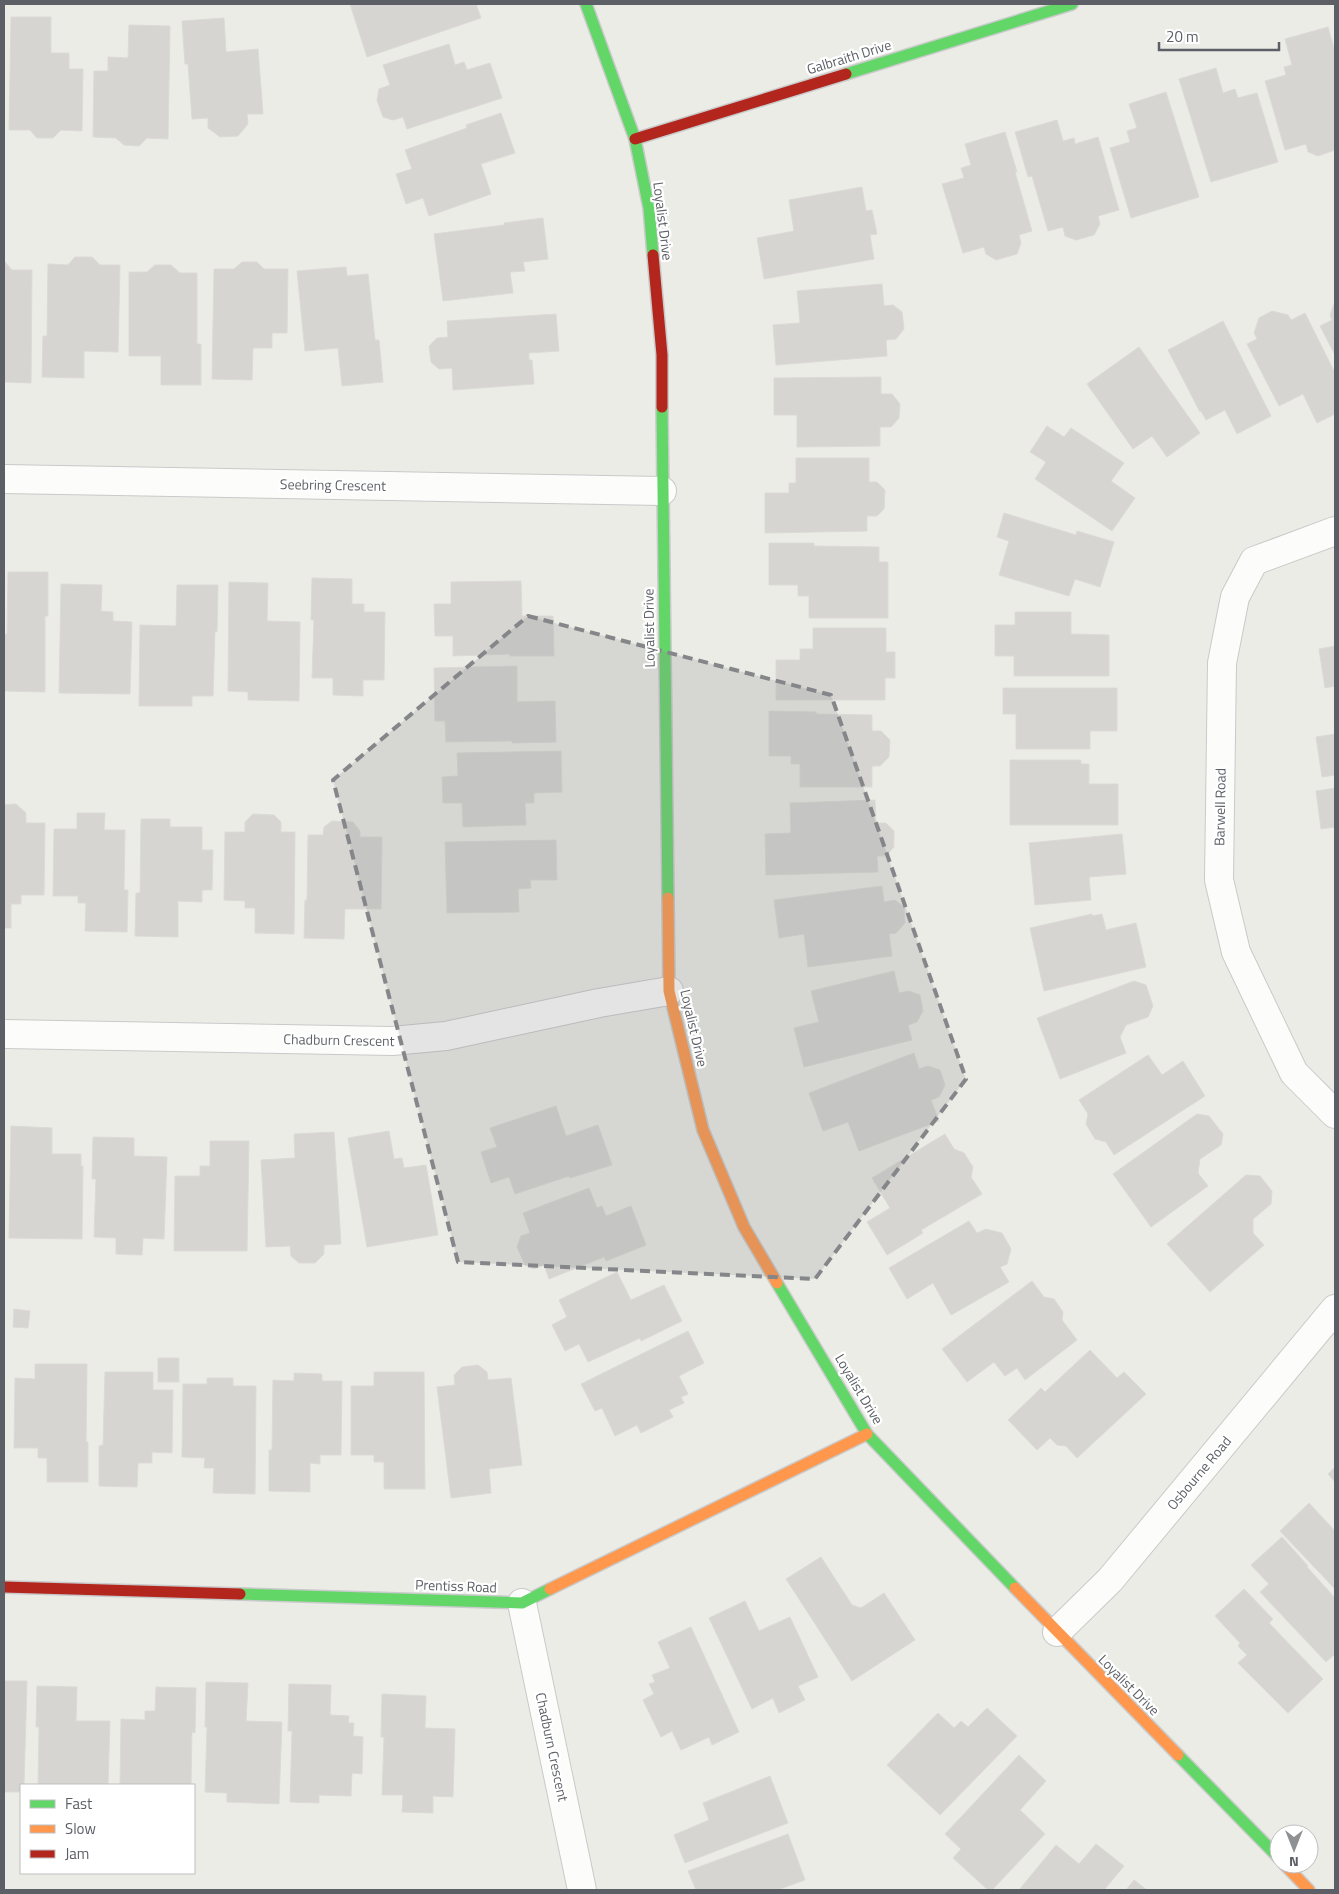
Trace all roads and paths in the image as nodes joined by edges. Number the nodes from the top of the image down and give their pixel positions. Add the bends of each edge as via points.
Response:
1 (586, 4) edge
2 (1072, 4) edge
3 (635, 139) junction
4 (4, 479) edge
5 (662, 490) junction
6 (1335, 531) edge
7 (669, 991) junction
8 (4, 1034) edge
9 (1335, 1114) edge
10 (1335, 1309) edge
11 (867, 1434) junction
12 (4, 1587) edge
13 (522, 1603) junction
14 (1056, 1632) junction
15 (1269, 1848) edge
16 (1294, 1874) edge
17 (582, 1890) edge
18 (1309, 1890) edge

1 - 3 street, Loyalist Drive
2 - 3 street, Galbraith Drive
3 - 5 street, Loyalist Drive via 648,208 662,355
4 - 5 street, Seebring Crescent
5 - 7 street, Loyalist Drive
6 - 9 street, Barwell Road via 1254,561 1236,597 1222,663 1219,880 1236,952 1294,1074
7 - 8 street, Chadburn Crescent via 446,1036 392,1041
7 - 11 street, Loyalist Drive via 704,1130 744,1227
10 - 14 street, Osbourne Road via 1110,1580
11 - 13 street, Prentiss Road
11 - 14 street, Loyalist Drive
12 - 13 street, Prentiss Road
13 - 17 street, Chadburn Crescent
14 - 15 street, Loyalist Drive
16 - 18 street

